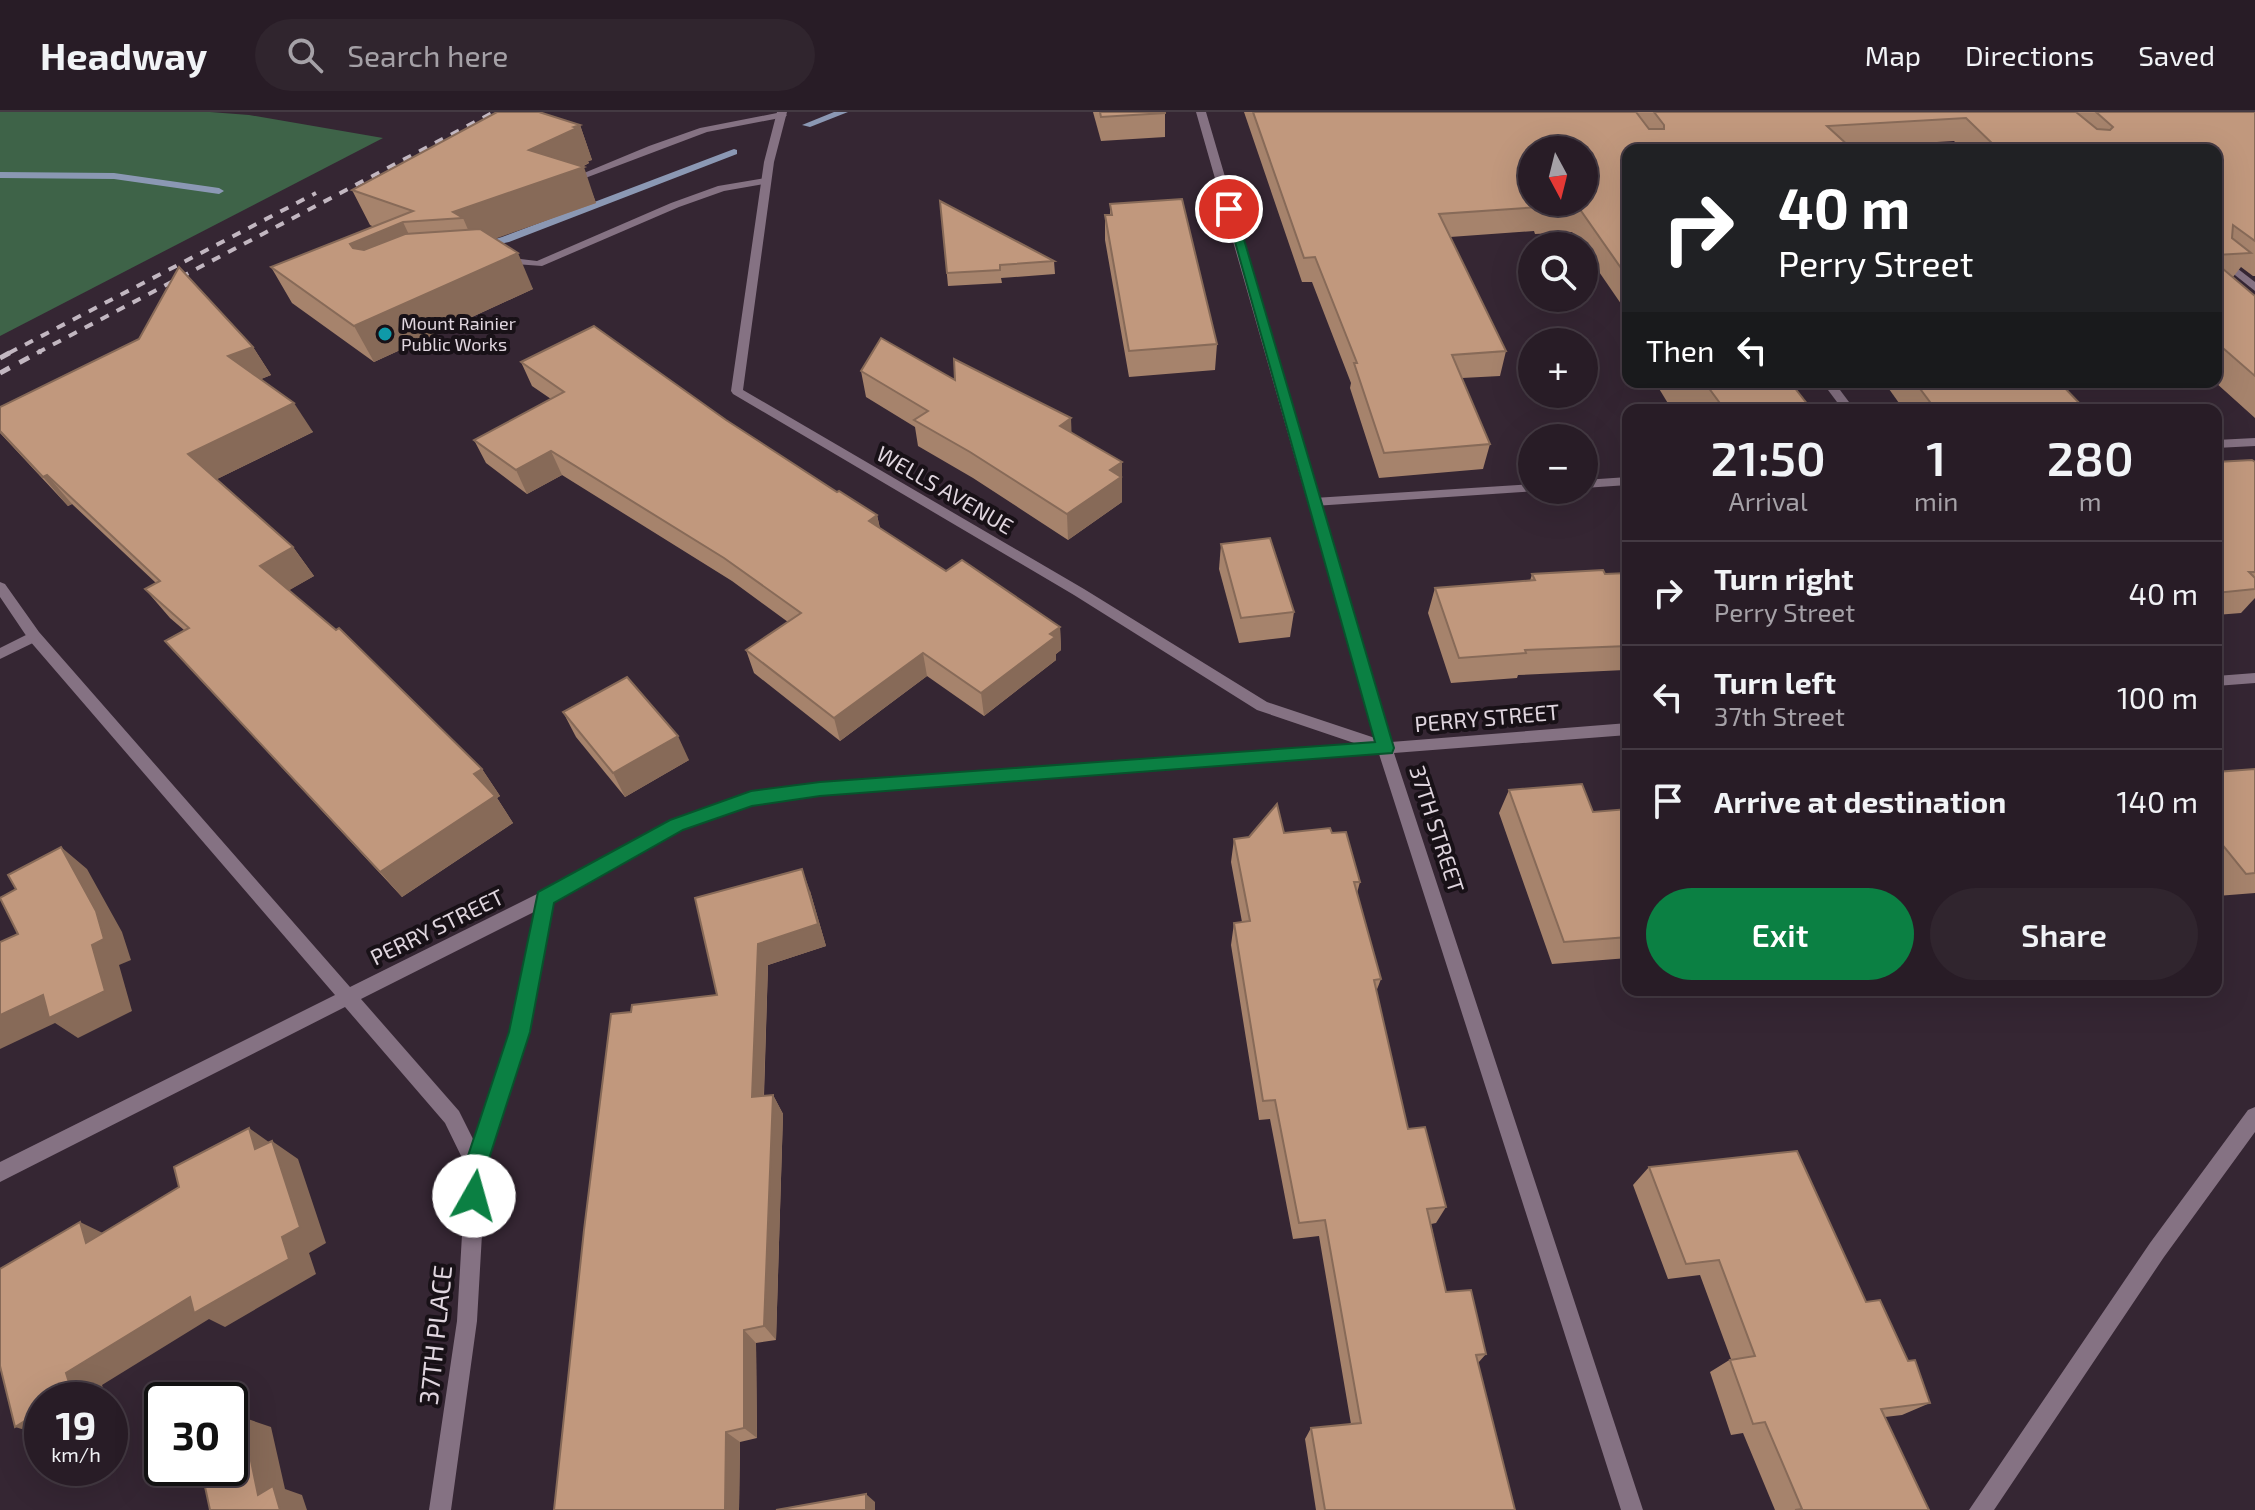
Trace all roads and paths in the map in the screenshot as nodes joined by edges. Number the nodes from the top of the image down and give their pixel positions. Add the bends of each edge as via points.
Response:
1 (1201, 112) edge
2 (785, 113) edge
3 (577, 178) dead end
4 (766, 181) junction
5 (496, 259) edge
6 (2222, 260) edge
7 (2255, 288) edge
8 (2255, 442) edge
9 (2222, 444) edge
10 (1622, 481) edge
11 (1598, 483) edge
12 (1518, 489) edge
13 (1314, 502) junction
14 (0, 587) edge
15 (34, 636) junction
16 (0, 654) edge
17 (2255, 678) edge
18 (2222, 681) edge
19 (1622, 729) edge
20 (1385, 748) junction
21 (545, 898) junction
22 (346, 996) junction
23 (2255, 1116) edge
24 (476, 1165) junction
25 (0, 1172) edge
26 (440, 1510) edge
27 (1632, 1510) edge
28 (1980, 1510) edge

1 - 13 street, 37TH STREET
2 - 3 street via 752,117 648,148
2 - 4 street, WELLS AVENUE
4 - 5 street via 722,188 675,205 538,264
4 - 20 street, WELLS AVENUE via 737,391 1262,706
6 - 7 street
8 - 9 street
10 - 11 street
12 - 13 street
13 - 20 street, 37TH STREET
14 - 15 street, 37TH PLACE
15 - 16 street
15 - 22 street, 37TH PLACE
17 - 18 street
19 - 20 street, PERRY STREET
20 - 21 street, PERRY STREET via 820,789 751,799 676,825
20 - 27 street, 37TH STREET
21 - 22 street, PERRY STREET
21 - 24 street, 37TH PLACE via 520,1032
22 - 24 street, 37TH PLACE via 452,1117
22 - 25 street, PERRY STREET
23 - 28 street
24 - 26 street, 37TH PLACE via 467,1321

